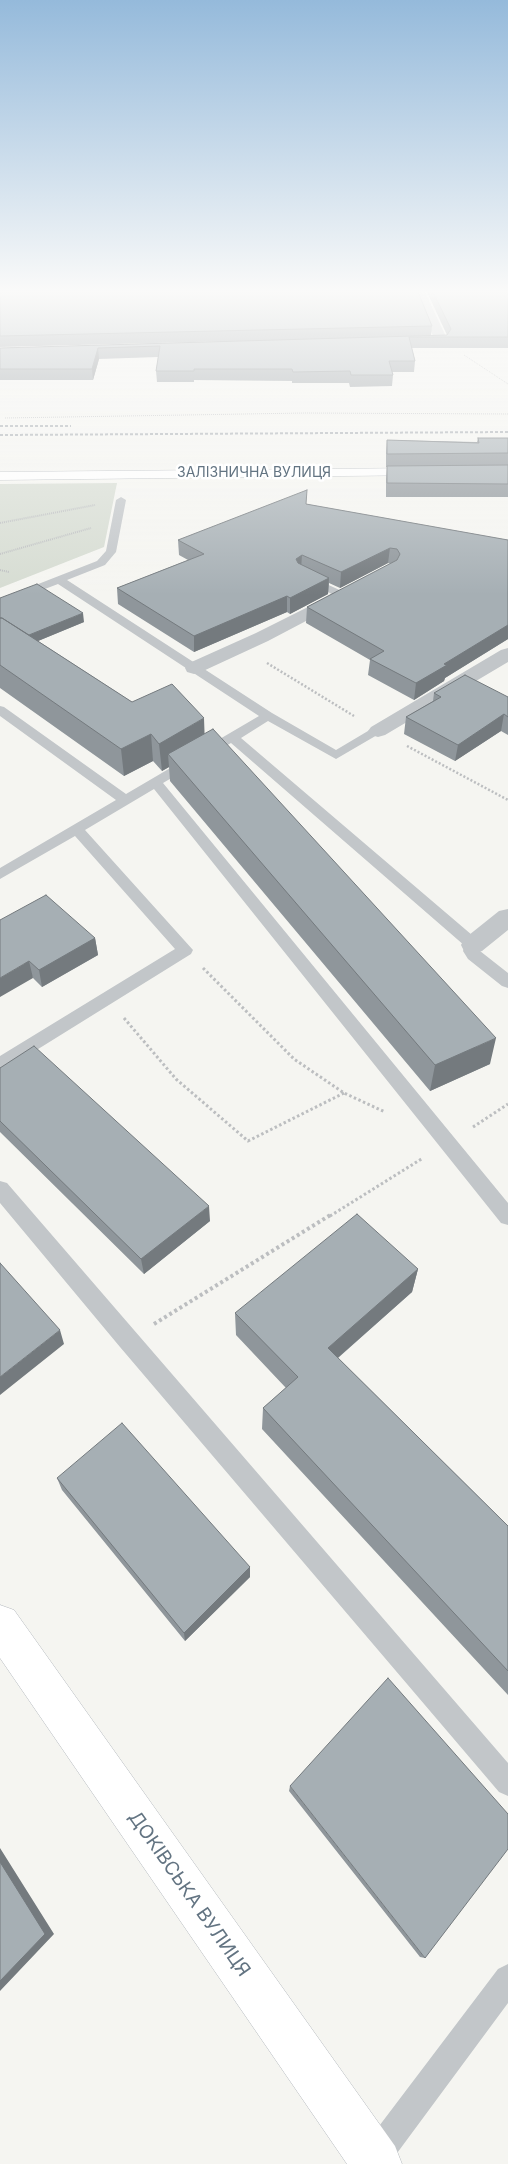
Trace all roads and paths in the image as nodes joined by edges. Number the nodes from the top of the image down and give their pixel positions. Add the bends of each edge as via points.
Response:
1 (508, 414) edge
2 (5, 418) dead end
3 (440, 472) edge
4 (0, 476) edge
5 (121, 500) joint
6 (117, 521) junction
7 (0, 523) edge
8 (0, 554) edge
9 (302, 576) edge
10 (59, 580) junction
11 (350, 591) joint
12 (0, 603) edge
13 (241, 646) junction
14 (508, 654) edge
15 (194, 668) junction
16 (0, 710) edge
17 (268, 716) junction
18 (378, 731) junction
19 (232, 737) junction
20 (155, 782) junction
21 (125, 800) junction
22 (508, 800) edge
23 (76, 829) junction
24 (3, 866) edge
25 (508, 917) edge
26 (473, 945) junction
27 (185, 950) junction
28 (508, 982) edge
29 (106, 997) junction
30 (0, 1064) edge
31 (344, 1093) junction
32 (508, 1104) edge
33 (387, 1114) dead end
34 (448, 1143) junction
35 (0, 1189) edge
36 (508, 1217) edge
37 (127, 1340) junction
38 (0, 1624) edge
39 (508, 1783) edge
40 (508, 1979) edge
41 (375, 2162) edge

1 - 2 path via 305,413
3 - 4 street, ЗАЛІЗНИЧНА ВУЛИЦЯ
5 - 6 lane
5 - 7 path
6 - 8 path
6 - 10 lane via 111,552 101,563
9 - 11 lane
10 - 12 lane
10 - 15 lane
11 - 13 street
13 - 15 street
13 - 18 path
14 - 18 street
15 - 17 lane
16 - 21 lane
17 - 18 lane via 336,755
17 - 19 lane
18 - 22 path
19 - 20 lane
19 - 26 lane
20 - 21 lane
20 - 34 lane
21 - 23 lane
23 - 24 lane
23 - 27 lane
25 - 26 street
26 - 28 lane via 471,951
27 - 29 lane
27 - 31 path via 294,1059
29 - 30 lane
29 - 31 path via 176,1079 248,1141
31 - 33 path
32 - 34 path
34 - 36 lane
34 - 37 path
35 - 37 lane
37 - 39 lane
38 - 41 street, ДОКІВСЬКА ВУЛИЦЯ
40 - 41 lane

